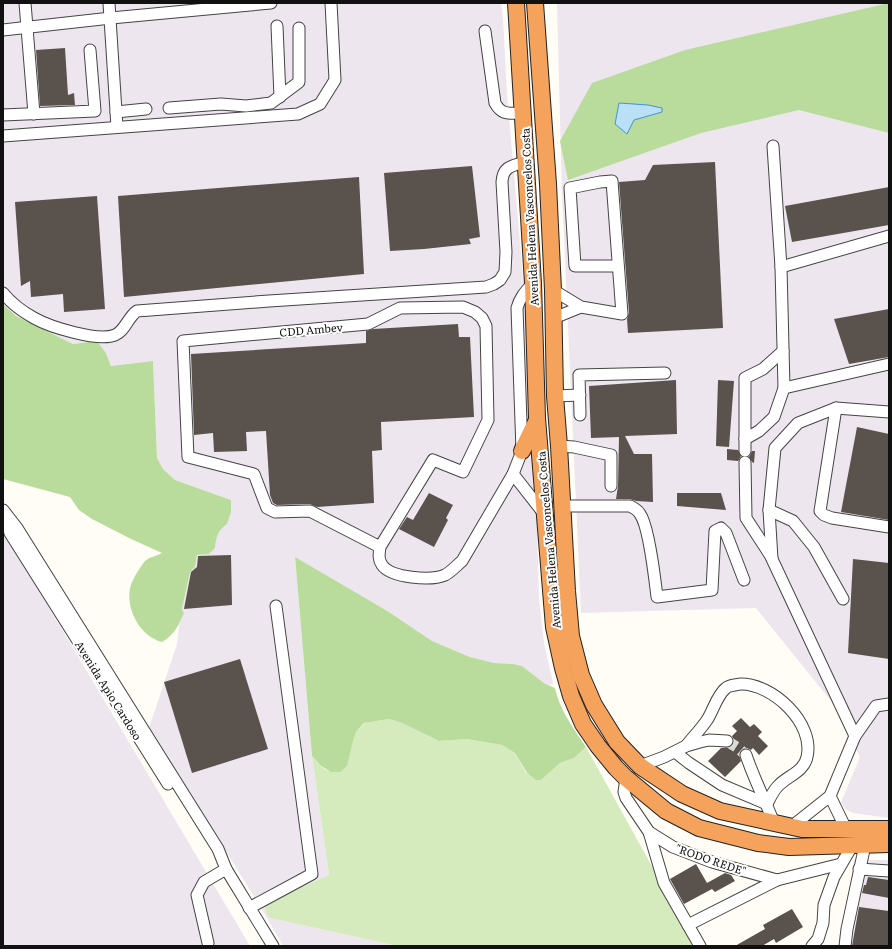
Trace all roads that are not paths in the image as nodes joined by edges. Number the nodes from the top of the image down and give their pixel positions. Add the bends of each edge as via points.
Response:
1 (25, 3) edge
2 (110, 3) edge
3 (271, 3) edge
4 (331, 3) edge
5 (516, 3) edge
6 (535, 3) edge
7 (111, 18) junction
8 (277, 26) dead end
9 (26, 28) junction
10 (299, 28) dead end
11 (3, 30) edge
12 (486, 31) dead end
13 (90, 50) dead end
14 (280, 97) junction
15 (169, 108) dead end
16 (146, 109) dead end
17 (116, 112) junction
18 (522, 113) junction
19 (34, 114) junction
20 (3, 115) edge
21 (117, 127) junction
22 (3, 136) edge
23 (773, 146) dead end
24 (525, 162) junction
25 (889, 236) edge
26 (618, 266) junction
27 (781, 267) junction
28 (533, 283) junction
29 (553, 290) junction
30 (3, 294) edge
31 (581, 307) junction
32 (554, 318) junction
33 (783, 351) junction
34 (889, 364) edge
35 (665, 372) dead end
36 (784, 388) junction
37 (580, 395) junction
38 (555, 396) junction
39 (836, 408) junction
40 (889, 412) edge
41 (580, 415) dead end
42 (537, 418) junction
43 (745, 439) junction
44 (559, 446) junction
45 (522, 451) junction
46 (513, 474) junction
47 (611, 486) dead end
48 (562, 506) junction
49 (769, 510) junction
50 (3, 511) edge
51 (546, 516) junction
52 (889, 527) edge
53 (380, 547) junction
54 (772, 559) junction
55 (744, 580) dead end
56 (843, 599) dead end
57 (276, 606) dead end
58 (889, 704) edge
59 (855, 736) junction
60 (727, 741) tunnel mouth
61 (686, 746) junction
62 (675, 752) junction
63 (746, 755) tunnel mouth
64 (640, 766) junction
65 (626, 778) junction
66 (830, 796) junction
67 (767, 804) junction
68 (774, 823) junction
69 (791, 827) junction
70 (846, 829) junction
71 (889, 829) edge
72 (649, 832) junction
73 (859, 845) junction
74 (886, 846) edge
75 (841, 864) junction
76 (224, 866) junction
77 (859, 869) junction
78 (889, 871) edge
79 (777, 880) junction
80 (249, 908) junction
81 (688, 925) junction
82 (208, 943) dead end
83 (273, 946) edge
84 (700, 946) edge
85 (812, 946) edge
86 (845, 946) edge

1 - 9 street
2 - 7 street
3 - 7 street
4 - 21 street via 335,80 320,104 298,114
5 - 18 highway, Avenida Helena Vasconcelos Costa
6 - 29 highway, Avenida Helena Vasconcelos Costa
7 - 9 street
7 - 17 street
8 - 14 street
9 - 11 street
9 - 19 street
10 - 14 street via 299,82
12 - 18 street via 495,103 505,113
13 - 19 street via 95,111
14 - 15 street via 271,103 246,106 221,104
16 - 17 street
17 - 21 street
18 - 24 highway, Avenida Helena Vasconcelos Costa
19 - 20 street
21 - 22 street
23 - 27 street
24 - 28 highway, Avenida Helena Vasconcelos Costa
24 - 30 street via 508,168 502,174 506,272 500,280 486,287 137,311 114,336 83,335 58,328 35,319
25 - 27 street
26 - 26 street via 612,181 570,188 575,266
26 - 31 street via 622,314
27 - 33 street
28 - 42 highway, Avenida Helena Vasconcelos Costa
28 - 45 street via 522,295 517,308
29 - 31 street
29 - 32 highway, Avenida Helena Vasconcelos Costa
31 - 32 street
32 - 38 highway, Avenida Helena Vasconcelos Costa
33 - 36 street
33 - 43 street via 763,369 744,378
34 - 36 street
35 - 37 street via 579,375
36 - 43 street via 774,416 759,432
37 - 38 street
37 - 41 street
38 - 44 highway, Avenida Helena Vasconcelos Costa
39 - 40 street
39 - 49 street via 798,423 775,448
39 - 52 street via 820,511 832,518
42 - 45 highway
42 - 51 highway, Avenida Helena Vasconcelos Costa
43 - 54 street via 746,518
44 - 47 street via 611,455
44 - 48 highway, Avenida Helena Vasconcelos Costa
45 - 46 street
46 - 51 street
46 - 53 street via 462,561 445,574 426,578 388,571 382,565
48 - 55 street via 630,506 640,512 644,521 657,597 712,590 715,531 720,528 726,533
48 - 64 highway, Avenida Helena Vasconcelos Costa via 571,636 581,675 594,705 610,731
49 - 54 street
49 - 56 street via 793,521 814,547
50 - 76 street, Avenida Apio Cardoso via 14,539 213,855
51 - 65 highway, Avenida Helena Vasconcelos Costa via 554,627 571,696 583,724
53 - 53 street, CDD Ambev via 310,511 275,512 267,508 254,474 188,457 183,341 368,324 400,308 463,307 482,318 486,326 488,420 463,472 433,460
54 - 59 street
57 - 80 street via 312,874
58 - 59 street via 876,706
59 - 66 street
60 - 61 street via 709,740
61 - 62 street
61 - 67 street via 708,719 726,688 735,685 754,685 780,700 796,714 805,732 808,741 807,757 800,769 776,788
62 - 64 street
62 - 67 street via 722,785
63 - 67 street
64 - 68 highway, Avenida Helena Vasconcelos Costa via 682,794 720,811
65 - 72 street, "RODO REDE" via 626,798
65 - 73 highway, Avenida Helena Vasconcelos Costa via 666,811 699,828 758,843 789,847
66 - 69 street
66 - 70 street
67 - 68 street
68 - 69 highway, Avenida Helena Vasconcelos Costa
69 - 70 highway, Avenida Helena Vasconcelos Costa
70 - 71 highway, Avenida Helena Vasconcelos Costa
72 - 79 street, "RODO REDE" via 674,847 712,862
72 - 81 street, "RODO REDE" via 664,883
73 - 74 highway, Avenida Helena Vasconcelos Costa
73 - 75 street
73 - 77 street
75 - 79 street, "RODO REDE"
75 - 85 street via 824,905 823,923 818,939
76 - 80 street, Avenida Apio Cardoso
76 - 82 street via 204,882 197,895
77 - 78 street
77 - 86 street
79 - 81 street, "RODO REDE"
80 - 83 street, Avenida Apio Cardoso
81 - 84 street, "RODO REDE"

